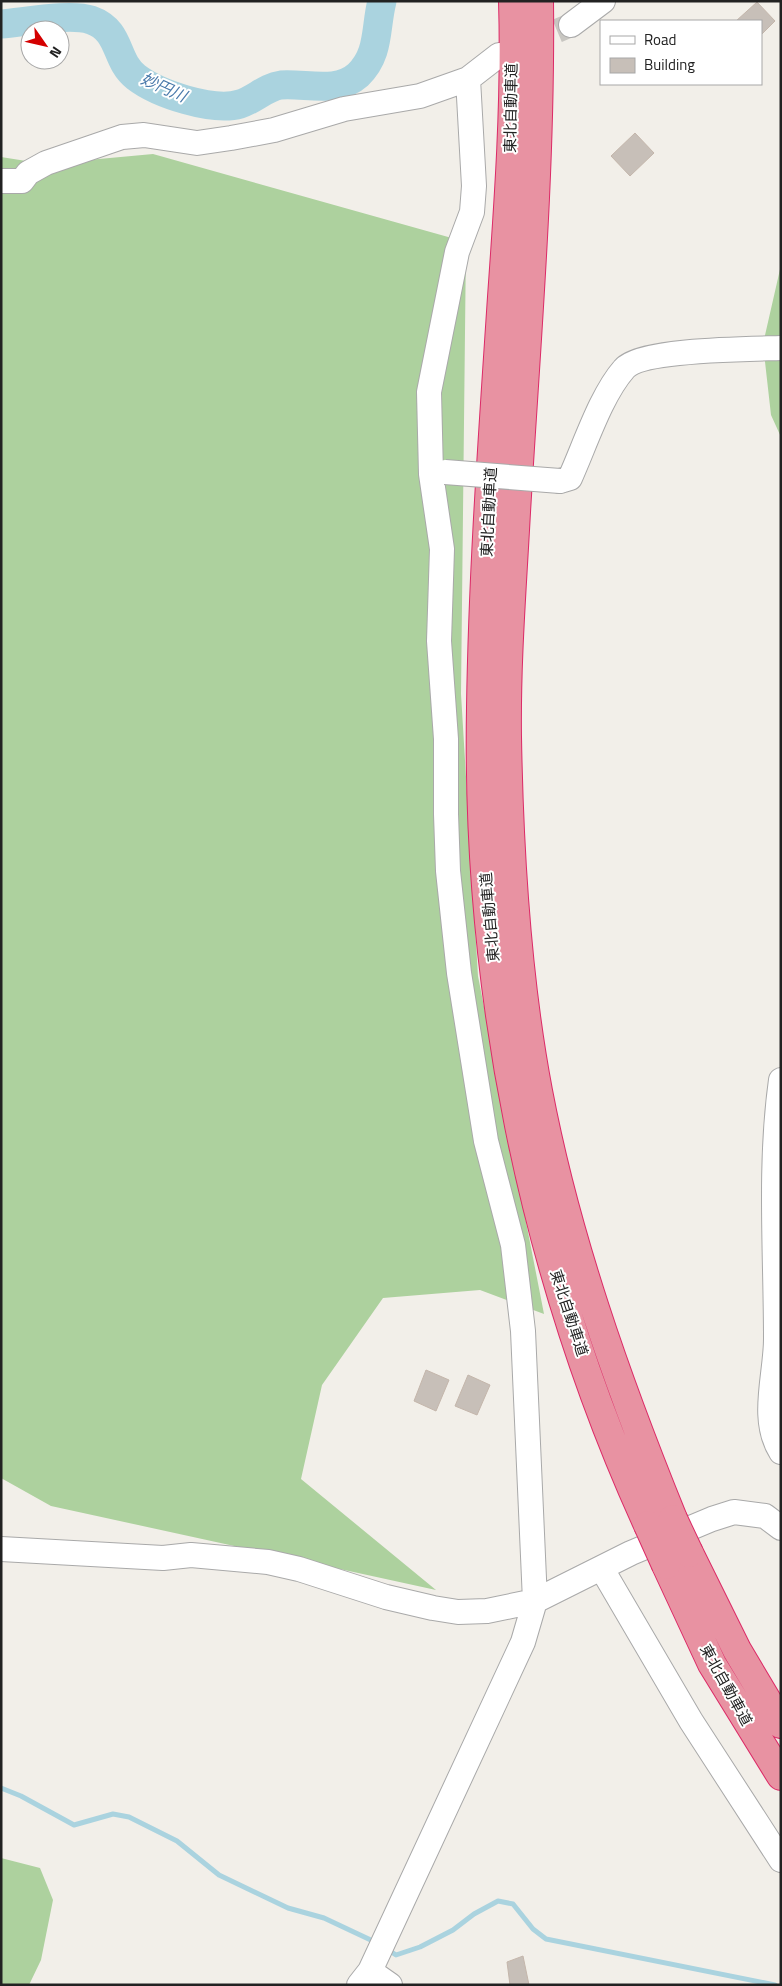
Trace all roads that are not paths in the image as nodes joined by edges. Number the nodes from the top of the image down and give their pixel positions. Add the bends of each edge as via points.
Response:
1 (513, 1) edge
2 (539, 1) edge
3 (603, 1) edge
4 (571, 25) tunnel mouth
5 (499, 55) tunnel mouth
6 (468, 79) junction
7 (1, 181) edge
8 (781, 348) edge
9 (438, 473) junction
10 (781, 1080) edge
11 (781, 1452) edge
12 (661, 1522) junction
13 (780, 1525) edge
14 (1, 1549) edge
15 (677, 1559) junction
16 (602, 1569) junction
17 (535, 1601) junction
18 (781, 1724) edge
19 (781, 1776) edge
20 (781, 1860) edge
21 (368, 1972) edge
22 (390, 1985) edge

1 - 12 highway, 東北自動車道 via 511,150 481,702 482,816 489,921 506,1060 524,1152 547,1240 594,1392 629,1482
2 - 12 highway, 東北自動車道 via 536,168 508,641 509,816 515,899 524,995 538,1090 557,1176
3 - 4 street
5 - 6 street
6 - 7 street via 420,96 344,109 274,130 231,138 197,143 144,135 122,137 46,163 28,173 22,181
6 - 9 street via 474,186 472,212 457,252 429,392
8 - 9 street, bridge via 692,352 644,360 625,367 609,390 570,478 560,481
9 - 17 street via 442,549 439,641 446,739 448,871 459,972 486,1140 513,1245 522,1331
10 - 11 street via 773,1237 776,1341 770,1414 775,1443
12 - 15 highway, 東北自動車道, bridge
13 - 16 street via 765,1516 734,1512 630,1553
14 - 17 street via 163,1558 191,1555 268,1562 386,1597 458,1612 486,1611
15 - 18 highway, 東北自動車道
15 - 19 highway, 東北自動車道 via 712,1664
16 - 17 street
16 - 20 street via 691,1722
17 - 21 street via 523,1642
21 - 22 street

